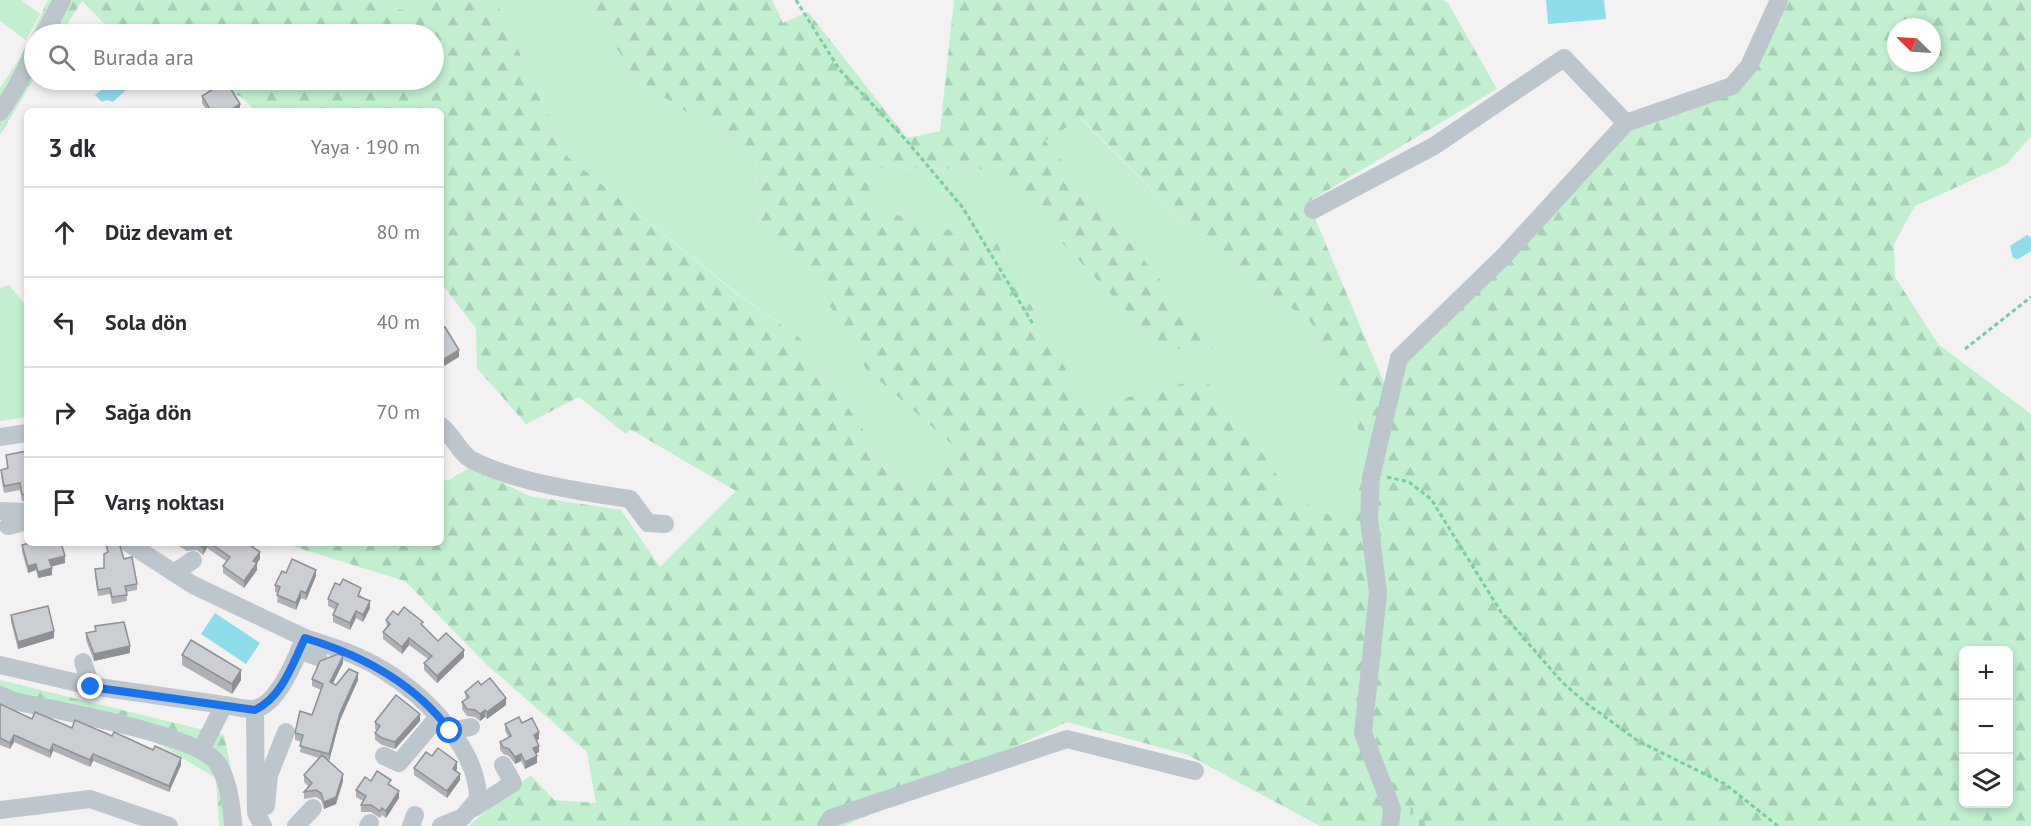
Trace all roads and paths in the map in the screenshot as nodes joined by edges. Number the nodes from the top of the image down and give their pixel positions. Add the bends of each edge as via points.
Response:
1 (62, 0) edge
2 (796, 0) edge
3 (1779, 0) edge
4 (49, 24) edge
5 (24, 72) edge
6 (0, 112) edge
7 (1626, 123) junction
8 (1313, 210) dead end
9 (2031, 297) edge
10 (1034, 324) dead end
11 (1965, 349) dead end
12 (444, 428) edge
13 (24, 433) edge
14 (0, 437) edge
15 (1371, 477) junction
16 (24, 513) edge
17 (4, 518) edge
18 (24, 521) edge
19 (664, 524) dead end
20 (131, 548) edge
21 (193, 560) dead end
22 (174, 573) junction
23 (302, 644) junction
24 (392, 656) dead end
25 (318, 657) dead end
26 (7, 661) edge
27 (83, 662) dead end
28 (374, 666) junction
29 (91, 687) junction
30 (0, 695) edge
31 (224, 705) junction
32 (255, 710) junction
33 (437, 718) junction
34 (471, 727) dead end
35 (450, 731) junction
36 (286, 732) dead end
37 (201, 750) junction
38 (384, 756) dead end
39 (503, 765) dead end
40 (1195, 771) dead end
41 (313, 808) dead end
42 (474, 808) junction
43 (0, 810) edge
44 (169, 826) edge
45 (233, 826) edge
46 (264, 826) edge
47 (296, 826) edge
48 (441, 826) edge
49 (826, 826) edge
50 (1390, 826) edge
51 (1778, 826) edge

1 - 4 street
2 - 10 path via 839,69 963,208
3 - 7 street via 1749,66 1732,86
5 - 6 street
7 - 8 street via 1564,58 1434,146
7 - 15 street via 1504,256 1399,358
9 - 11 path
12 - 19 street via 470,459 533,481 630,499 648,523
13 - 14 street
15 - 50 street via 1369,520 1378,593 1363,733 1392,808
15 - 51 path via 1402,479 1425,492 1507,619 1540,659 1586,703 1647,746 1725,784
16 - 17 street
17 - 18 street
20 - 22 street
21 - 22 street
22 - 23 street via 228,593 278,619
23 - 25 street
23 - 28 street via 339,641
23 - 32 street via 279,690 268,704
24 - 28 street
26 - 29 street
27 - 29 street
28 - 33 street via 419,689
29 - 31 street
30 - 37 street via 170,738
31 - 32 street
31 - 37 street
32 - 46 street via 256,813
33 - 35 street
33 - 38 street via 399,763
34 - 35 street
35 - 42 street via 468,754 478,783
36 - 46 street via 269,775
37 - 45 street via 218,764 232,807
39 - 42 street via 513,783
40 - 49 street via 1067,739 831,818
41 - 47 street
42 - 48 street
43 - 44 street via 90,799

